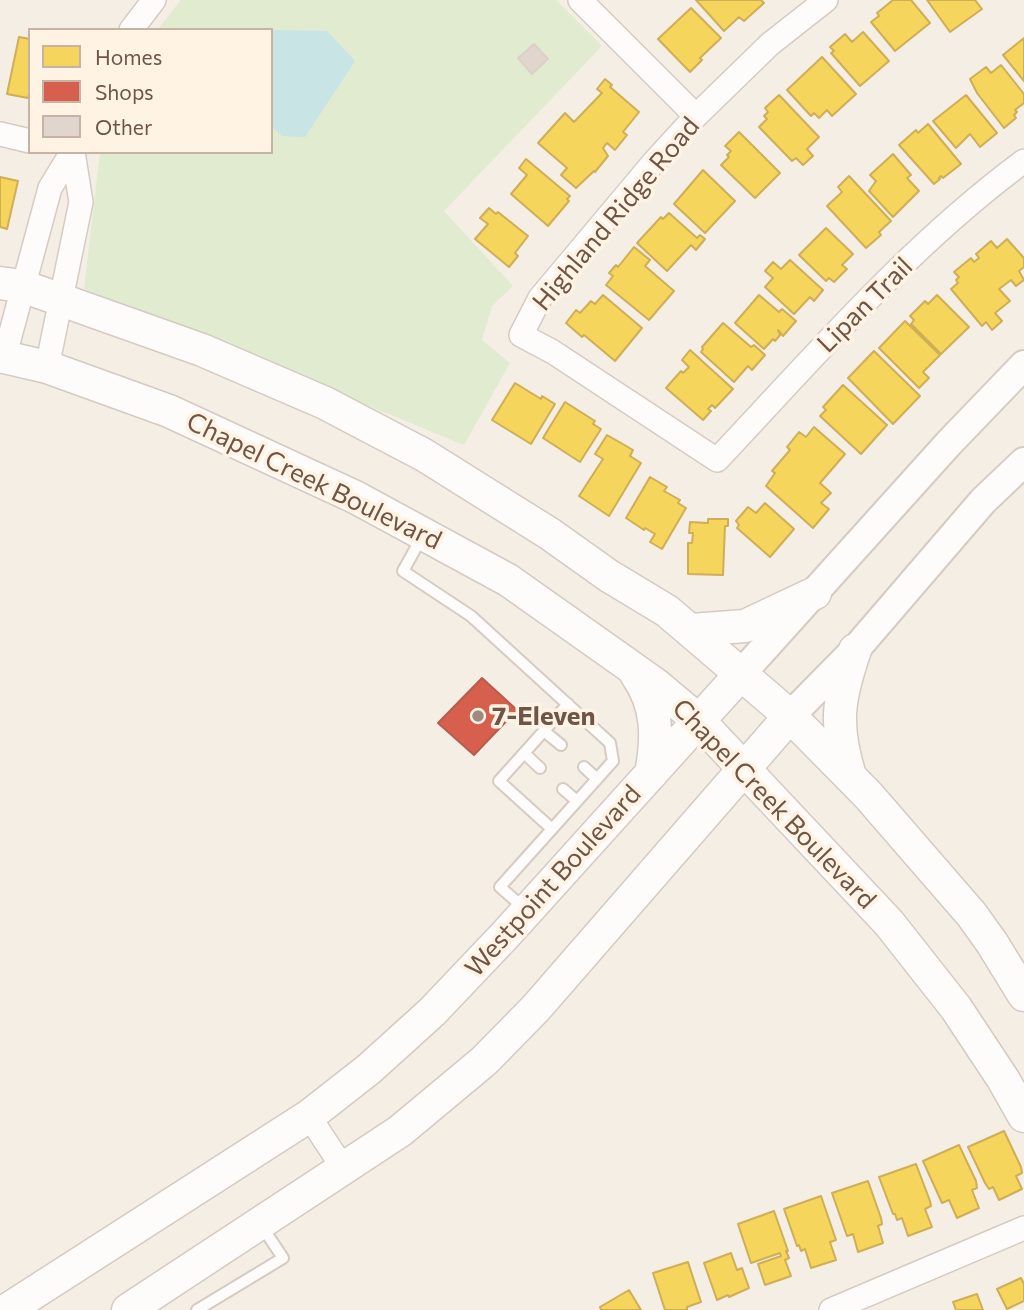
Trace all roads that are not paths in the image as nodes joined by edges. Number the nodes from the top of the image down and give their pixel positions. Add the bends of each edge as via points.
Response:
1 (154, 0) edge
2 (580, 0) edge
3 (826, 0) edge
4 (133, 28) edge
5 (696, 116) junction
6 (0, 134) edge
7 (28, 141) edge
8 (71, 154) edge
9 (72, 154) edge
10 (1024, 161) edge
11 (11, 285) edge
12 (61, 300) junction
13 (2, 357) edge
14 (1024, 365) edge
15 (47, 366) junction
16 (717, 460) joint
17 (1024, 462) edge
18 (424, 533) junction
19 (815, 593) junction
20 (691, 630) junction
21 (855, 650) junction
22 (631, 667) junction
23 (740, 675) junction
24 (568, 704) junction
25 (790, 716) junction
26 (699, 721) junction
27 (544, 731) junction
28 (561, 746) dead end
29 (524, 753) junction
30 (584, 767) dead end
31 (540, 768) dead end
32 (744, 768) junction
33 (651, 774) junction
34 (850, 777) junction
35 (597, 779) junction
36 (564, 789) dead end
37 (577, 801) junction
38 (552, 829) junction
39 (527, 911) junction
40 (1024, 995) edge
41 (309, 1116) junction
42 (1024, 1116) edge
43 (343, 1168) junction
44 (260, 1223) junction
45 (1024, 1227) edge
46 (8, 1310) edge
47 (128, 1310) edge
48 (197, 1310) edge
49 (831, 1310) edge

1 - 4 street
2 - 5 street
3 - 5 street, Highland Ridge Road via 770,44
5 - 16 street, Highland Ridge Road via 540,298 522,335
6 - 7 street
8 - 11 street via 50,188
9 - 12 street via 81,202
10 - 16 street, Lipan Trail via 893,276
11 - 12 main road
11 - 13 street
12 - 15 street
12 - 20 main road via 202,350 338,410 424,455
13 - 15 main road, Chapel Creek Boulevard
14 - 19 street, Westpoint Boulevard
15 - 18 main road, Chapel Creek Boulevard via 169,411
17 - 21 street via 983,501
18 - 22 main road, Chapel Creek Boulevard via 508,580
18 - 24 lane via 403,571 471,616
19 - 20 main road via 745,626
19 - 23 street, Westpoint Boulevard
20 - 23 main road
21 - 25 street
21 - 34 main road via 839,712 841,747
22 - 26 main road, Chapel Creek Boulevard
22 - 33 main road via 646,689 655,717
23 - 25 main road
23 - 26 main road, Westpoint Boulevard
24 - 27 lane
24 - 35 lane via 610,743 613,761
25 - 32 main road
25 - 34 main road
26 - 32 main road, Chapel Creek Boulevard
26 - 33 main road, Westpoint Boulevard
27 - 28 lane
27 - 29 lane
29 - 31 lane
29 - 38 lane via 499,781
30 - 35 lane
32 - 42 main road, Chapel Creek Boulevard via 889,923 956,1008
32 - 43 main road via 537,1008 484,1061 400,1130
33 - 39 main road, Westpoint Boulevard
34 - 40 main road via 972,915
35 - 37 lane
36 - 37 lane
37 - 38 lane
38 - 39 lane via 500,887
39 - 41 main road, Westpoint Boulevard via 432,1012
41 - 43 street
41 - 46 main road, Westpoint Boulevard
43 - 44 main road
44 - 47 main road
44 - 48 lane via 283,1258
45 - 49 street

